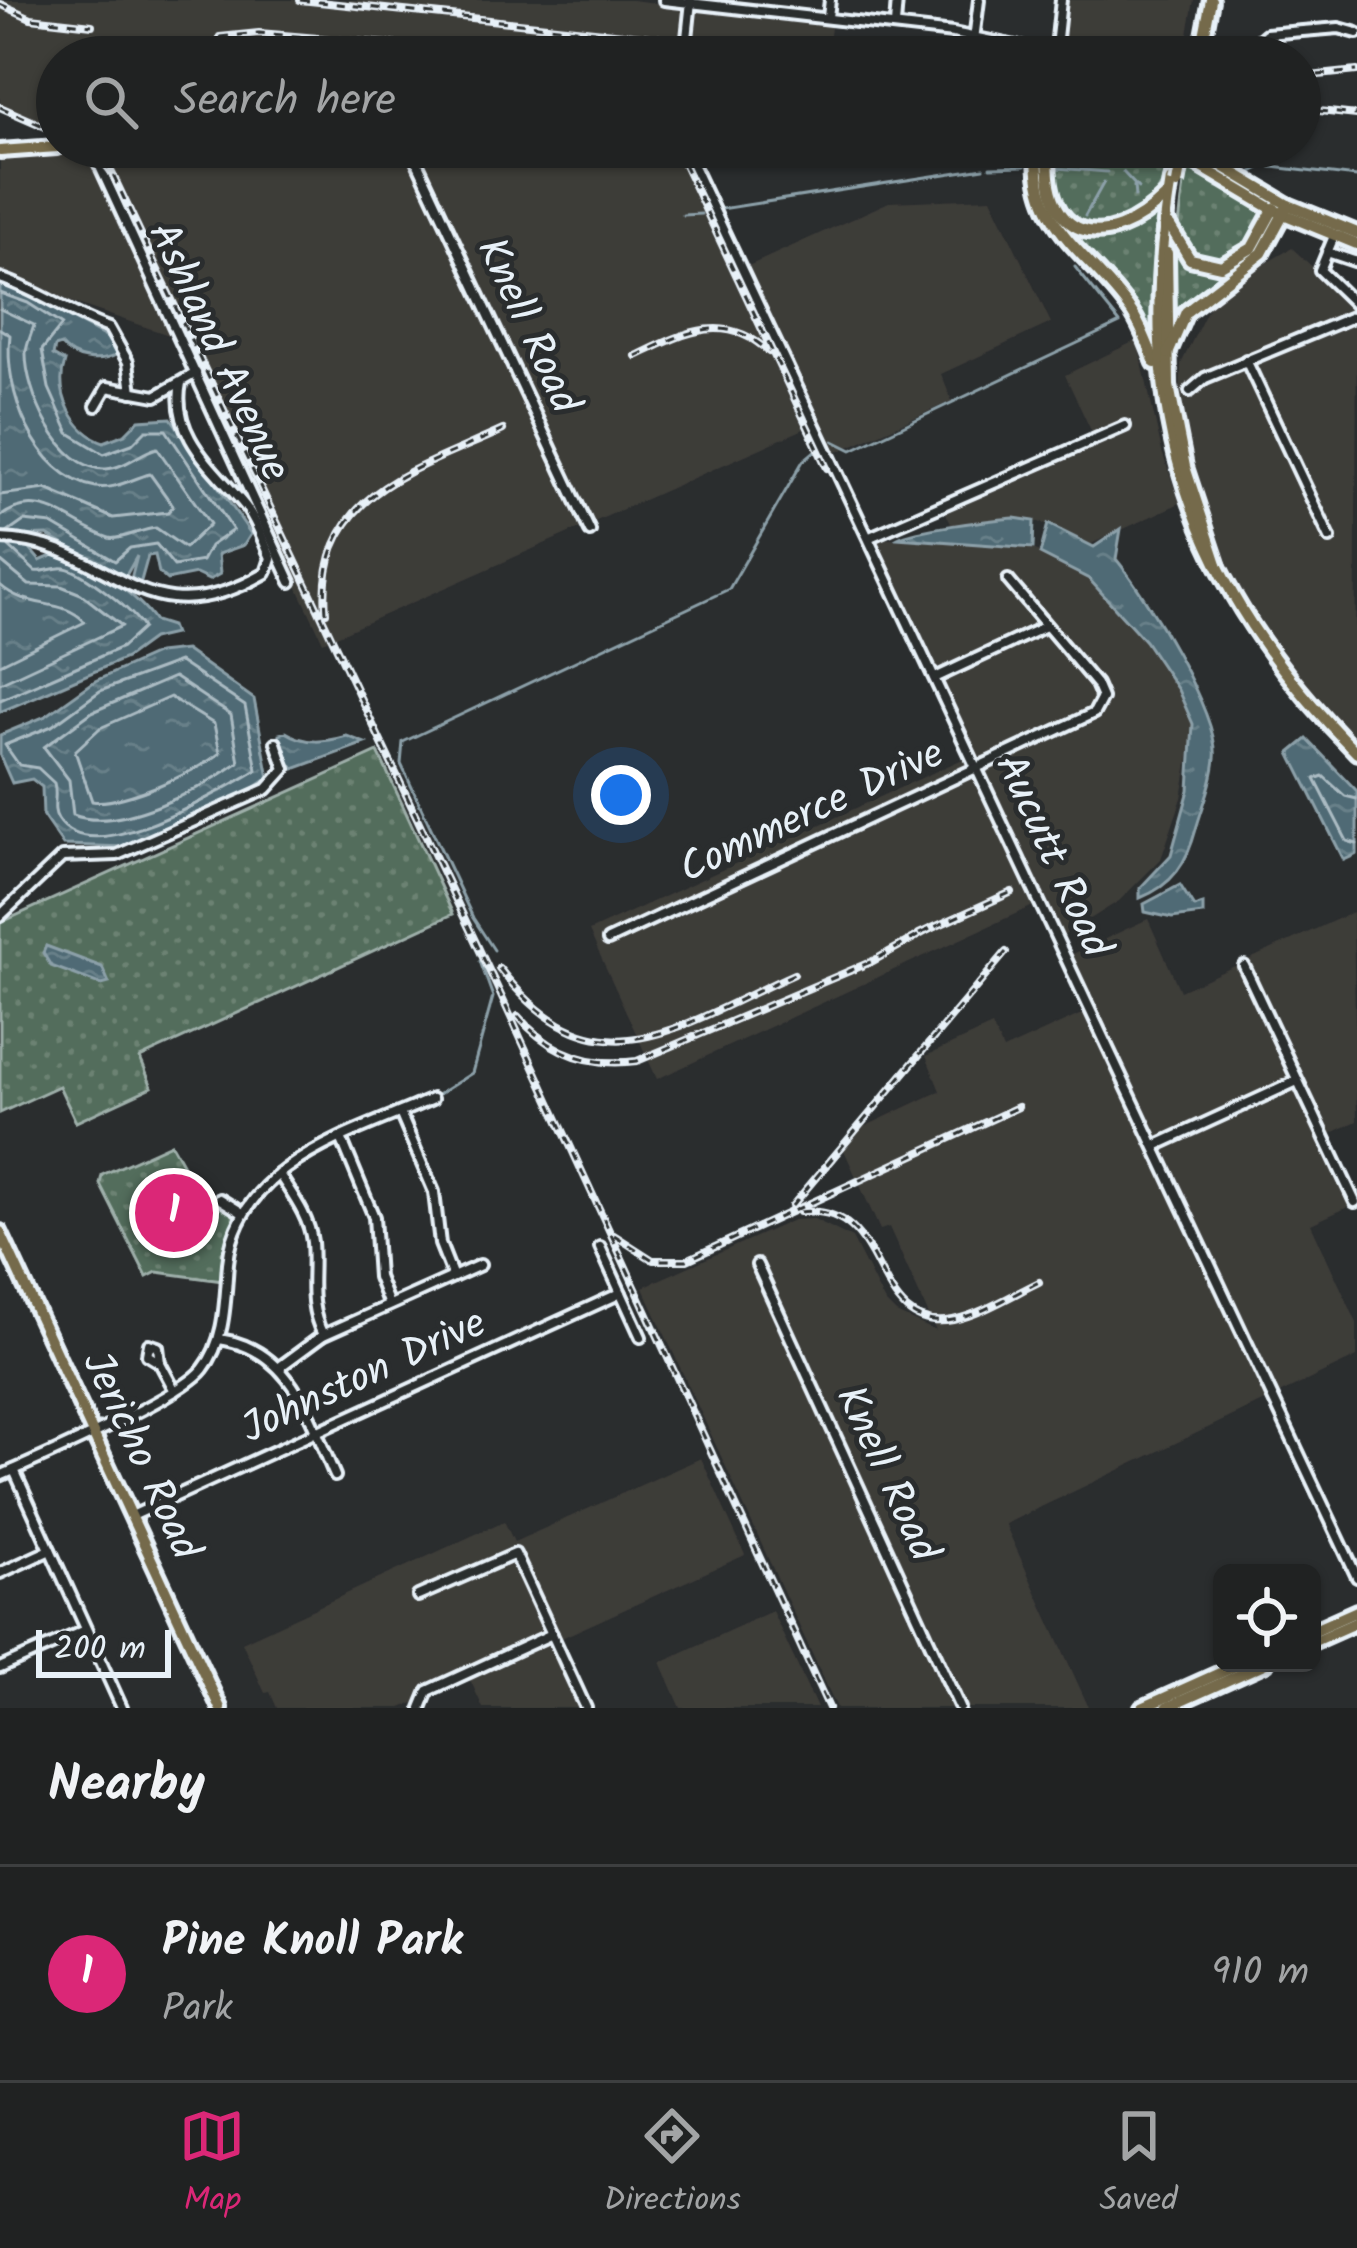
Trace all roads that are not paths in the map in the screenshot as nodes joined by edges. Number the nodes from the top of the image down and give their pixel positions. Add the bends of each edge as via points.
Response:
1 (664, 0) edge
2 (830, 0) edge
3 (897, 0) edge
4 (979, 0) edge
5 (1060, 0) edge
6 (1207, 0) edge
7 (691, 1) edge
8 (761, 5) edge
9 (828, 17) junction
10 (895, 25) junction
11 (1357, 33) edge
12 (687, 36) edge
13 (953, 36) edge
14 (974, 36) edge
15 (1055, 36) edge
16 (1200, 36) edge
17 (1264, 36) edge
18 (36, 148) edge
19 (0, 151) edge
20 (101, 168) edge
21 (420, 168) edge
22 (697, 168) edge
23 (1036, 168) edge
24 (1048, 168) edge
25 (1176, 168) edge
26 (1215, 168) edge
27 (1215, 168) edge
28 (1172, 186) junction
29 (1281, 207) junction
30 (1170, 226) junction
31 (1334, 231) junction
32 (1357, 233) edge
33 (1357, 244) edge
34 (1327, 252) junction
35 (1357, 262) edge
36 (0, 278) edge
37 (1345, 295) junction
38 (1357, 310) edge
39 (1339, 320) junction
40 (1166, 357) junction
41 (1246, 360) junction
42 (196, 373) junction
43 (1159, 373) junction
44 (181, 382) junction
45 (1190, 391) dead end
46 (132, 392) junction
47 (96, 406) dead end
48 (1125, 426) dead end
49 (590, 531) dead end
50 (870, 537) junction
51 (1330, 538) dead end
52 (0, 539) edge
53 (1218, 567) junction
54 (1008, 580) dead end
55 (291, 582) dead end
56 (1046, 626) junction
57 (935, 678) junction
58 (276, 743) dead end
59 (1357, 753) edge
60 (977, 768) junction
61 (0, 916) edge
62 (608, 940) dead end
63 (1244, 966) dead end
64 (1297, 1081) junction
65 (432, 1099) dead end
66 (400, 1113) junction
67 (342, 1140) junction
68 (1155, 1146) junction
69 (279, 1173) junction
70 (220, 1199) dead end
71 (1355, 1202) edge
72 (241, 1212) junction
73 (0, 1232) edge
74 (600, 1247) dead end
75 (757, 1264) dead end
76 (480, 1265) dead end
77 (453, 1277) junction
78 (621, 1293) junction
79 (389, 1305) junction
80 (323, 1335) junction
81 (641, 1337) dead end
82 (219, 1339) junction
83 (160, 1363) dead end
84 (281, 1366) junction
85 (175, 1391) junction
86 (316, 1432) junction
87 (93, 1433) junction
88 (14, 1469) junction
89 (0, 1476) edge
90 (335, 1476) dead end
91 (132, 1516) junction
92 (50, 1550) junction
93 (0, 1573) edge
94 (1357, 1576) edge
95 (418, 1596) dead end
96 (1357, 1611) edge
97 (1357, 1622) edge
98 (1321, 1627) edge
99 (87, 1630) junction
100 (552, 1634) junction
101 (1321, 1638) edge
102 (0, 1668) edge
103 (1221, 1672) edge
104 (1246, 1672) edge
105 (122, 1708) edge
106 (220, 1708) edge
107 (421, 1708) edge
108 (586, 1708) edge
109 (960, 1708) edge
110 (1142, 1708) edge
111 (1166, 1708) edge

1 - 7 street
2 - 9 street
3 - 10 street
4 - 14 street
5 - 15 street
6 - 16 main road
7 - 8 street
7 - 12 street
8 - 9 street
9 - 10 street
10 - 13 street
11 - 17 street
18 - 19 main road
20 - 42 street, Ashland Avenue
21 - 49 street, Knell Road
22 - 50 street, Aucutt Road
23 - 43 main road via 1043,207 1131,311
24 - 28 main road via 1053,202 1080,227 1123,230
25 - 28 main road, bridge
26 - 29 main road
27 - 29 main road
28 - 30 main road
28 - 43 main road via 1157,278
29 - 30 main road via 1252,248 1216,267 1190,259
29 - 31 main road
29 - 40 main road via 1256,259 1186,312
30 - 40 main road
31 - 32 main road
31 - 33 main road
31 - 34 street
34 - 35 street
34 - 37 street via 1322,272
36 - 46 street via 109,328
37 - 38 street
37 - 39 street via 1349,311
38 - 39 street
39 - 41 street
40 - 53 main road via 1185,467
41 - 45 street
41 - 51 street
42 - 44 street
42 - 55 street, Ashland Avenue
43 - 53 main road via 1183,491
44 - 46 street via 155,396
44 - 52 street via 188,433 249,512 272,558 266,573 175,602 132,590 51,543
46 - 47 street via 103,388
48 - 50 street
50 - 57 street, Aucutt Road
53 - 59 main road via 1278,666
54 - 56 street
56 - 57 street
56 - 60 street, Commerce Drive via 1102,702
57 - 60 street, Aucutt Road
58 - 61 street via 285,769 267,789 117,855 62,857
60 - 62 street, Commerce Drive
60 - 68 street, Aucutt Road
63 - 64 street
64 - 68 street
64 - 71 street
65 - 66 street
66 - 67 street
66 - 77 street via 434,1192
67 - 69 street
67 - 79 street via 374,1217 378,1277
68 - 94 street, Aucutt Road
69 - 72 street
69 - 80 street via 308,1225 308,1293
70 - 72 street
72 - 82 street
73 - 87 main road, Jericho Road
74 - 78 street
75 - 109 street, Knell Road
76 - 77 street
77 - 79 street
78 - 81 street
78 - 86 street, Johnston Drive
79 - 80 street
80 - 84 street
82 - 84 street
82 - 85 street via 206,1367
83 - 85 street
84 - 86 street
85 - 87 street
86 - 90 street
86 - 91 street, Johnston Drive
87 - 88 street
87 - 91 main road, Jericho Road
88 - 89 street
88 - 92 street
91 - 106 main road, Jericho Road
92 - 93 street
92 - 99 street
95 - 100 street via 515,1555
96 - 98 main road
97 - 101 main road
99 - 102 street
99 - 105 street
100 - 107 street via 428,1691
100 - 108 street
103 - 110 main road
104 - 111 main road

